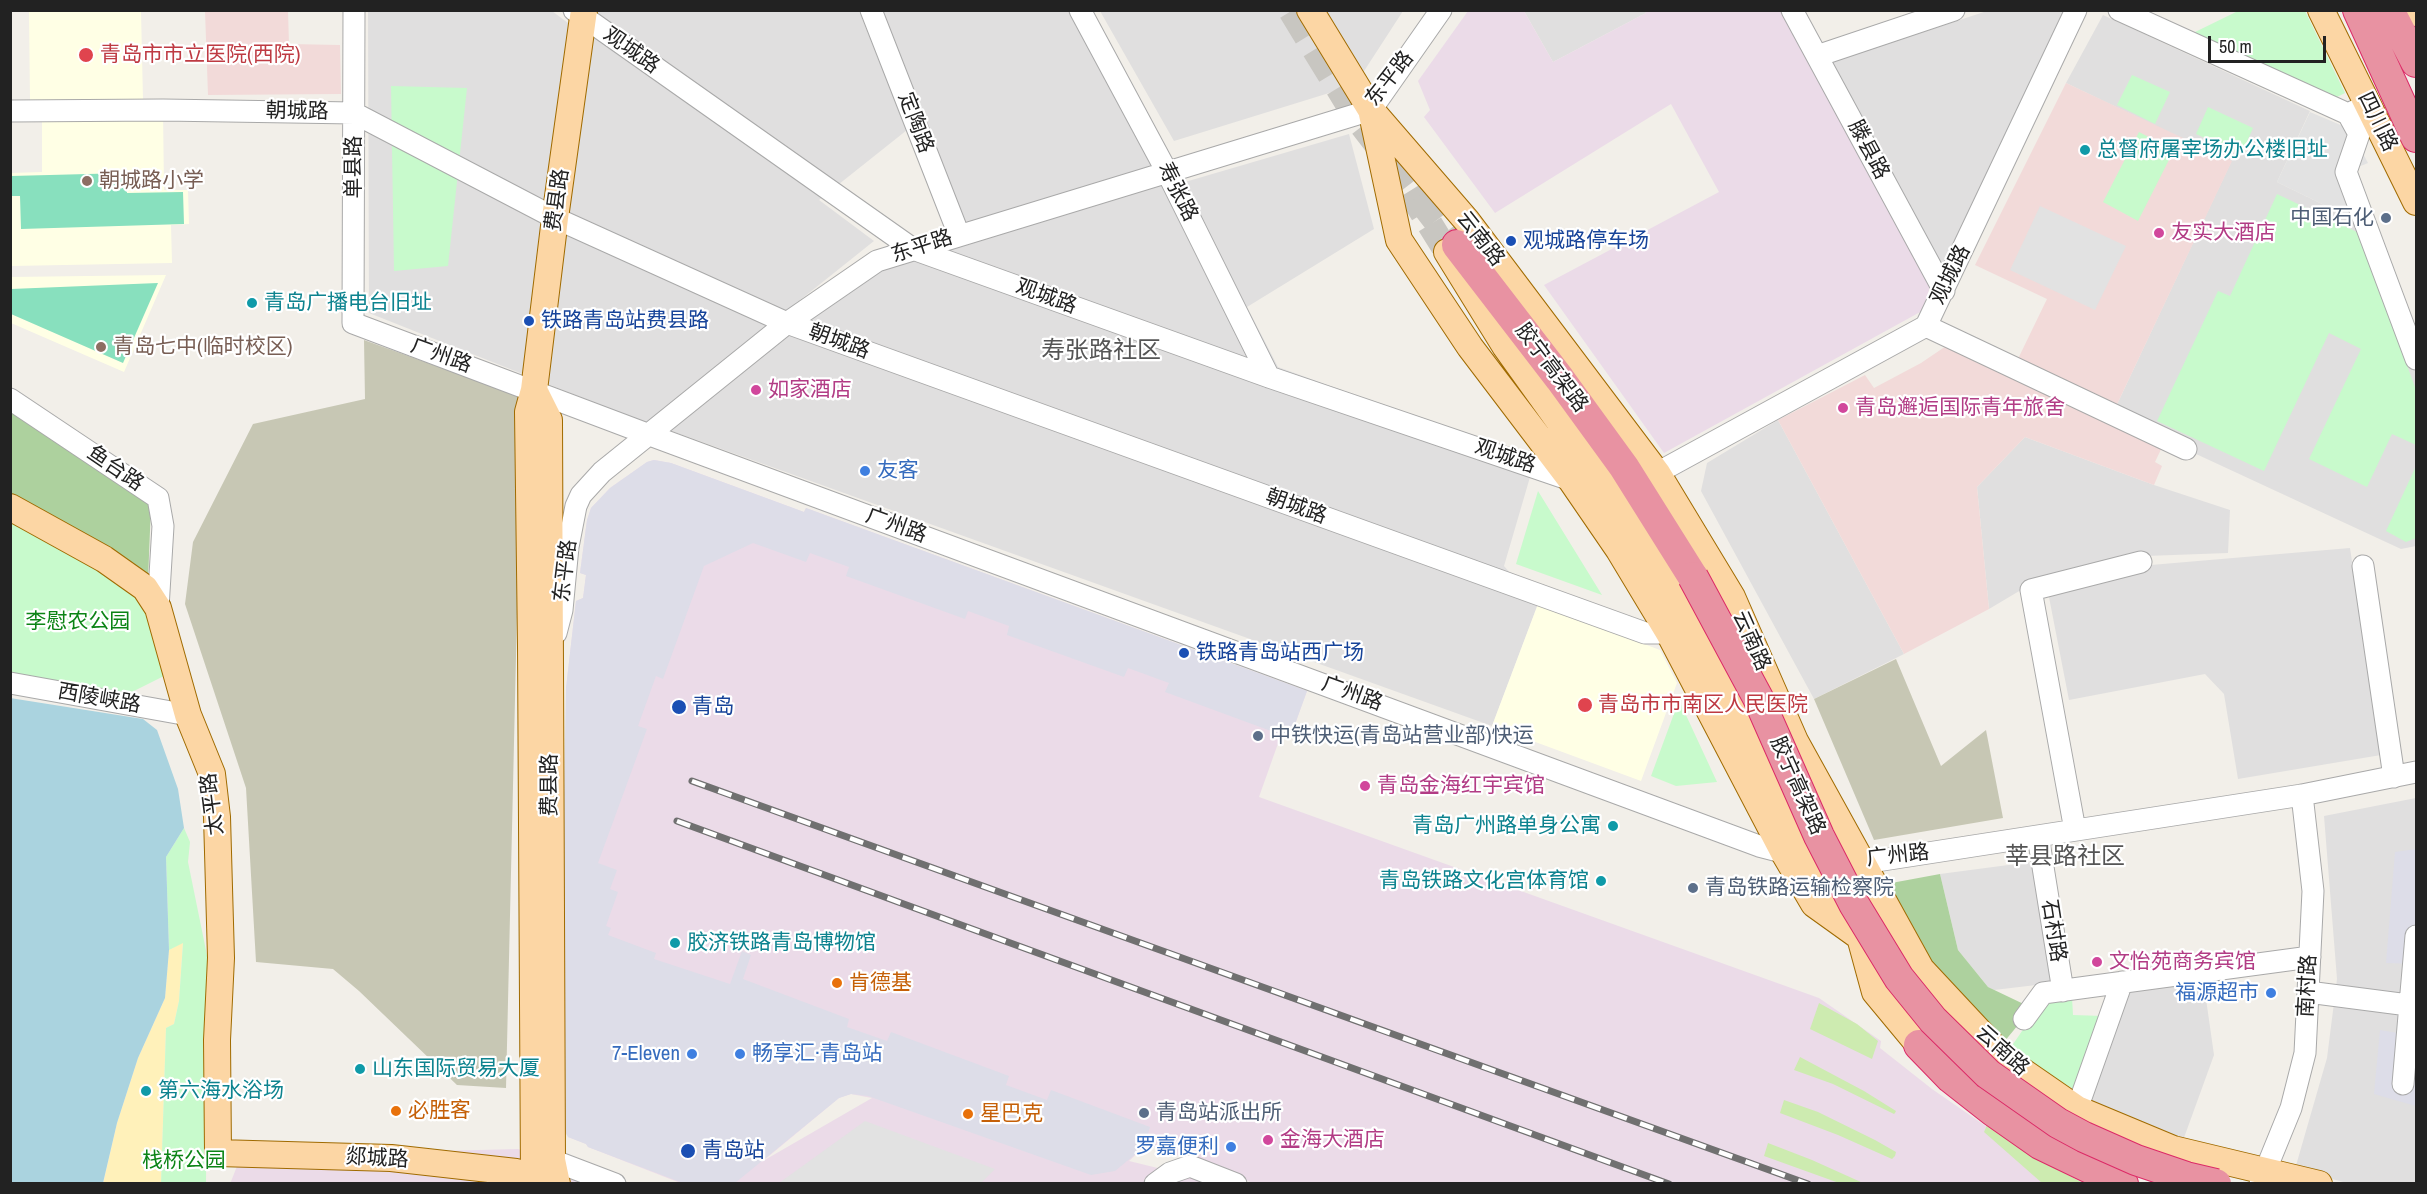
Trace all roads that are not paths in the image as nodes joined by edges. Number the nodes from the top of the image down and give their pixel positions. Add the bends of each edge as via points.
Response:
1 (354, 10) edge
2 (871, 10) edge
3 (1080, 10) edge
4 (1310, 10) edge
5 (1441, 10) edge
6 (1792, 10) edge
7 (1954, 10) edge
8 (2076, 10) edge
9 (2119, 10) edge
10 (2321, 10) edge
11 (2358, 10) edge
12 (2389, 10) edge
13 (580, 13) edge
14 (1817, 56) junction
15 (2416, 62) edge
16 (2359, 109) junction
17 (1371, 110) junction
18 (10, 111) edge
19 (354, 113) junction
20 (2416, 137) edge
21 (1167, 172) junction
22 (2416, 202) edge
23 (555, 218) junction
24 (959, 235) junction
25 (913, 249) junction
26 (1452, 249) joint
27 (1944, 291) junction
28 (353, 323) joint
29 (786, 323) junction
30 (1926, 326) junction
31 (2416, 359) edge
32 (1269, 377) junction
33 (534, 390) junction
34 (10, 399) edge
35 (647, 434) junction
36 (2186, 449) dead end
37 (1657, 473) junction
38 (1572, 480) junction
39 (10, 507) edge
40 (2141, 562) dead end
41 (2363, 566) dead end
42 (158, 608) junction
43 (1669, 633) junction
44 (549, 656) junction
45 (10, 683) edge
46 (188, 715) junction
47 (2416, 772) edge
48 (2394, 777) junction
49 (2302, 795) junction
50 (2075, 830) junction
51 (2038, 836) junction
52 (1795, 855) junction
53 (1859, 860) junction
54 (2416, 936) edge
55 (1860, 937) junction
56 (2310, 957) junction
57 (2122, 982) junction
58 (2063, 991) junction
59 (2308, 992) junction
60 (2413, 1006) edge
61 (2024, 1019) dead end
62 (1919, 1045) joint
63 (2403, 1084) dead end
64 (2078, 1109) junction
65 (218, 1153) joint
66 (2262, 1177) edge
67 (543, 1178) edge
68 (1187, 1179) edge
69 (615, 1184) edge
70 (1155, 1184) edge
71 (1236, 1184) edge
72 (2123, 1184) edge
73 (2165, 1184) edge
74 (2216, 1184) edge
75 (2319, 1184) edge

1 - 19 street, 单县路
2 - 24 street, 定陶路
3 - 21 street, 寿张路
4 - 17 main road, 云南路
5 - 17 street, 东平路
6 - 14 street, 滕县路
7 - 14 street
8 - 27 street, 观城路
9 - 16 street
10 - 16 main road, 四川路
11 - 20 highway
12 - 15 highway
13 - 23 main road, 费县路
13 - 25 street, 观城路
14 - 27 street, 滕县路
16 - 22 main road, 四川路
16 - 31 street via 2359,135 2346,172
17 - 21 street, 东平路
17 - 37 main road, 云南路 via 1467,221
17 - 38 main road, 云南路 via 1399,240 1470,347
18 - 19 street, 朝城路
19 - 23 street, 朝城路
19 - 28 street, 单县路
21 - 24 street, 东平路
21 - 32 street, 寿张路
23 - 29 street, 朝城路
23 - 33 main road, 费县路
24 - 25 street, 东平路
25 - 29 street, 东平路 via 877,261
25 - 32 street, 观城路
26 - 52 main road via 1505,346 1623,511 1683,607 1748,731
26 - 74 highway, 胶宁高架路, bridge via 1560,379 1624,467 1693,577 1758,698 1819,836 1854,904 1899,978 1933,1020 1988,1074 2058,1123 2125,1156
27 - 30 street, 观城路
28 - 33 street, 广州路
29 - 35 street, 东平路
29 - 43 street, 朝城路 via 1633,629
30 - 36 street
30 - 37 street, 观城路
32 - 38 street, 观城路
33 - 35 street, 广州路
33 - 44 main road, 费县路 via 549,420
33 - 67 main road, 费县路 via 528,412
34 - 42 street, 鱼台路 via 158,498 163,526
35 - 44 street, 东平路 via 602,472 576,506 562,610
35 - 52 street, 广州路 via 1759,846
37 - 53 main road, 云南路 via 1732,597 1795,741
38 - 43 main road, 云南路
39 - 42 main road, 太平路 via 104,559 145,588
40 - 50 street via 2031,590
41 - 48 street
42 - 46 main road, 太平路
43 - 52 main road, 云南路
44 - 67 main road, 费县路
45 - 46 street, 西陵峡路
46 - 65 main road, 太平路 via 212,774 217,817 221,958
47 - 48 street, 广州路
48 - 49 street, 广州路
49 - 50 street, 广州路
49 - 56 street, 南村路 via 2313,891
50 - 51 street, 广州路
51 - 53 street, 广州路 via 1870,862
51 - 58 street, 石村路
52 - 53 street, 广州路
52 - 55 main road, 云南路
53 - 64 main road, 云南路 via 1921,969 2006,1060
54 - 60 street
55 - 62 main road via 1875,992
55 - 73 main road, 云南路 via 1920,1021 1986,1083 2029,1117 2078,1146
56 - 57 street
56 - 59 street, 南村路
57 - 58 street
57 - 64 street
58 - 61 street via 2043,993
59 - 60 street
59 - 66 street, 南村路 via 2305,1053 2291,1108
60 - 63 street
62 - 72 highway via 1951,1078 2031,1137
64 - 66 main road, 云南路 via 2173,1149
65 - 67 main road, 郯城路 via 391,1158
66 - 75 main road, 云南路
67 - 69 street
68 - 70 street via 1170,1173
68 - 71 street

